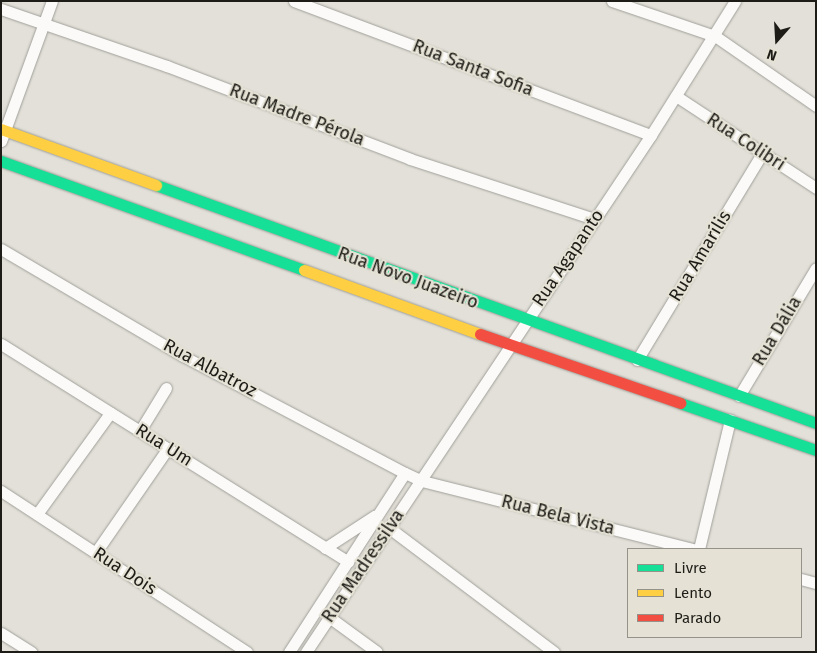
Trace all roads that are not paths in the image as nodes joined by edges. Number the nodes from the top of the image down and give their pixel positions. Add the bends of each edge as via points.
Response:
1 (52, 1) edge
2 (294, 1) edge
3 (612, 1) edge
4 (735, 1) edge
5 (1, 9) edge
6 (43, 26) junction
7 (715, 36) junction
8 (676, 96) junction
9 (816, 106) edge
10 (3, 134) edge
11 (651, 135) junction
12 (763, 152) junction
13 (1, 161) edge
14 (816, 188) edge
15 (595, 219) junction
16 (1, 249) edge
17 (816, 268) edge
18 (526, 321) junction
19 (1, 344) edge
20 (509, 344) junction
21 (637, 360) junction
22 (166, 388) dead end
23 (739, 396) junction
24 (110, 413) junction
25 (730, 420) junction
26 (816, 423) edge
27 (142, 429) junction
28 (168, 448) junction
29 (816, 450) edge
30 (405, 473) junction
31 (422, 481) junction
32 (1, 491) edge
33 (37, 514) junction
34 (376, 515) junction
35 (388, 527) junction
36 (325, 548) junction
37 (689, 548) edge
38 (699, 548) edge
39 (96, 552) junction
40 (348, 562) junction
41 (802, 579) edge
42 (816, 584) edge
43 (329, 616) junction
44 (1, 633) edge
45 (31, 652) edge
46 (248, 652) edge
47 (289, 652) edge
48 (306, 652) edge
49 (376, 652) edge
50 (554, 652) edge

1 - 6 street
2 - 11 street, Rua Santa Sofia
3 - 7 street
4 - 7 street, Rua Agapanto
5 - 6 street, Rua Madre Pérola
6 - 10 street
6 - 15 street, Rua Madre Pérola via 168,66 410,158
7 - 8 street, Rua Agapanto
7 - 9 street
8 - 11 street, Rua Agapanto
8 - 12 street, Rua Colibri
10 - 18 street, Rua Novo Juazeiro
11 - 15 street, Rua Agapanto
12 - 14 street, Rua Colibri
12 - 21 street, Rua Amarílis
13 - 20 street, Rua Novo Juazeiro
15 - 18 street, Rua Agapanto
16 - 30 street, Rua Albatroz via 183,356
17 - 23 street, Rua Dália
18 - 20 street, Rua Agapanto
18 - 21 street, Rua Novo Juazeiro
19 - 24 street, Rua Um
20 - 25 street, Rua Novo Juazeiro
20 - 31 street, Rua Agapanto
21 - 23 street, Rua Novo Juazeiro
22 - 27 street
23 - 26 street, Rua Novo Juazeiro
24 - 27 street, Rua Um
24 - 33 street
25 - 29 street, Rua Novo Juazeiro
25 - 38 street
27 - 28 street, Rua Um
28 - 36 street, Rua Um
28 - 39 street
30 - 31 street, Rua Albatroz
30 - 34 street
31 - 35 street, Rua Madressilva
31 - 37 street, Rua Bela Vista
32 - 33 street, Rua Dois
33 - 39 street, Rua Dois
34 - 36 street
34 - 40 street
35 - 43 street, Rua Madressilva
35 - 50 street
36 - 40 street, Rua Um
39 - 46 street, Rua Dois
40 - 47 street
41 - 42 street
43 - 48 street, Rua Madressilva
43 - 49 street
44 - 45 street

